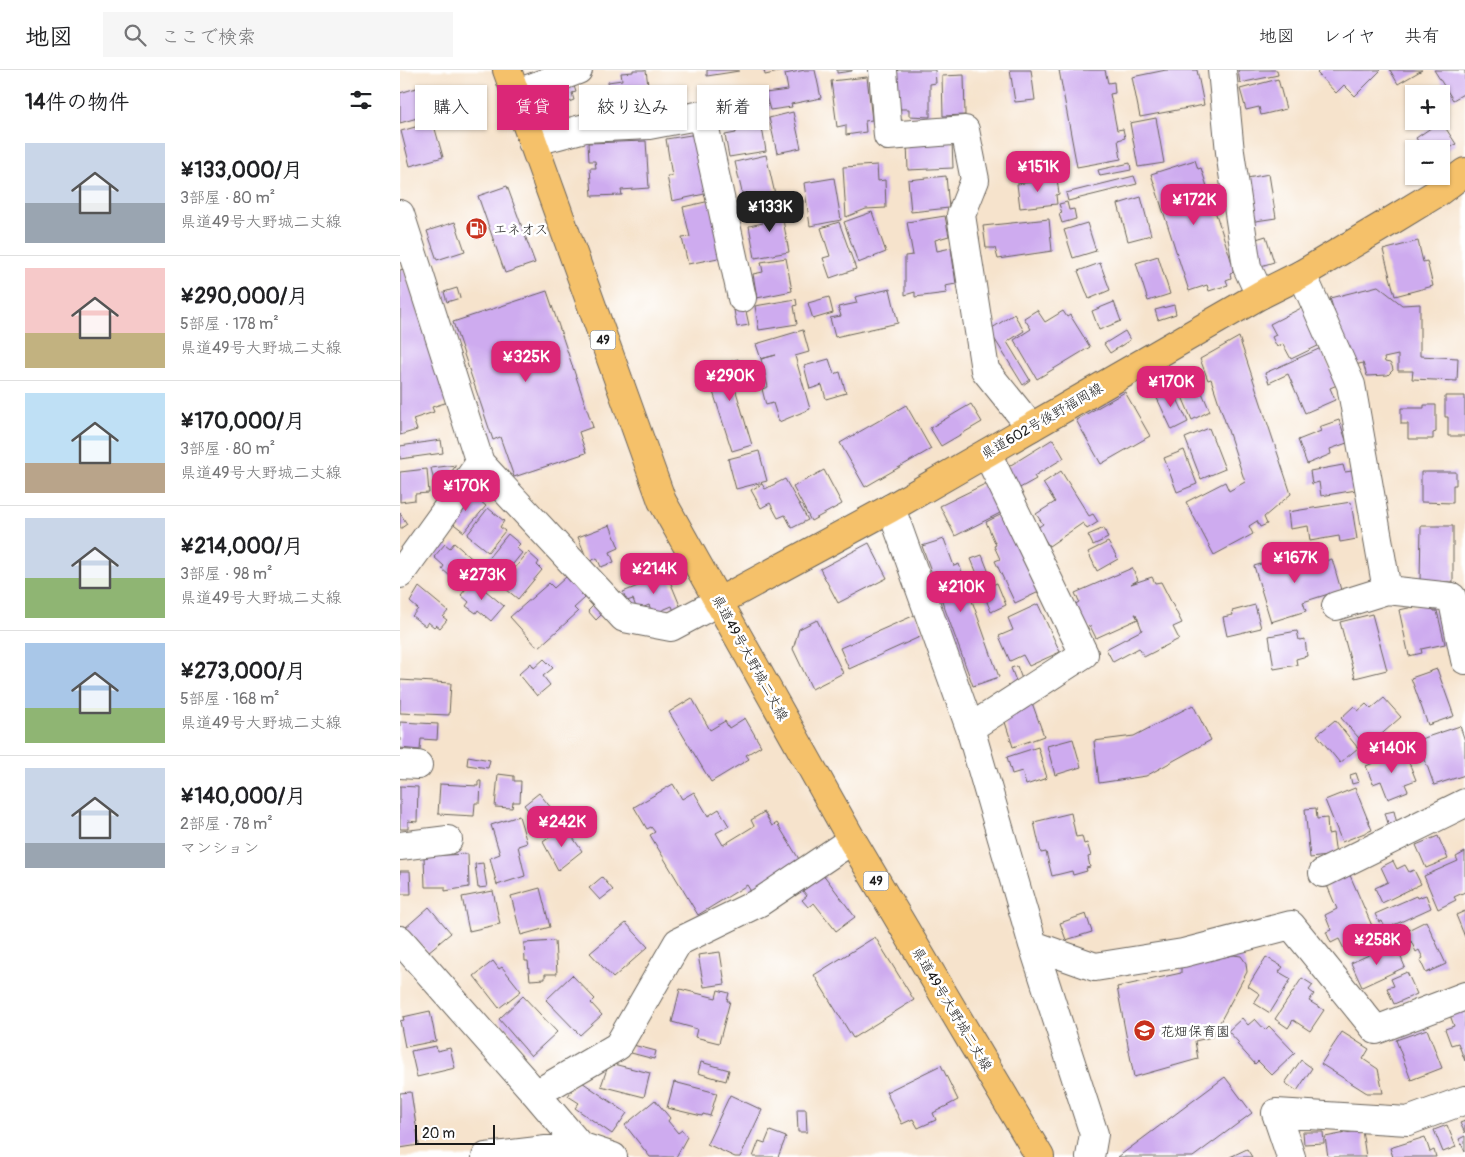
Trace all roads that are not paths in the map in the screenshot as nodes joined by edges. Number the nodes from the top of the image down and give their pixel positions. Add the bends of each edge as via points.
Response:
1 (578, 70) edge
2 (883, 70) edge
3 (1222, 70) edge
4 (511, 82) edge
5 (532, 142) junction
6 (1465, 172) edge
7 (400, 214) edge
8 (1302, 274) junction
9 (1260, 295) junction
10 (742, 298) dead end
11 (1031, 427) junction
12 (987, 453) junction
13 (480, 463) junction
14 (891, 508) junction
15 (400, 574) edge
16 (1387, 590) junction
17 (718, 602) junction
18 (1336, 606) dead end
19 (1465, 660) edge
20 (970, 728) junction
21 (1465, 803) edge
22 (448, 840) dead end
23 (852, 840) junction
24 (400, 846) edge
25 (1324, 873) dead end
26 (400, 940) edge
27 (1033, 945) junction
28 (1465, 996) edge
29 (536, 1094) junction
30 (1465, 1100) edge
31 (580, 1146) junction
32 (486, 1157) edge
33 (613, 1157) edge
34 (1040, 1157) edge
35 (1090, 1157) edge
36 (1291, 1157) edge

1 - 4 street
2 - 11 street via 888,136 965,130 974,180 961,215 985,370
3 - 9 street via 1247,267
4 - 5 main road, 県道49号大野城二丈線 / 49
5 - 10 street via 585,128 650,125 702,115
5 - 17 main road, 県道49号大野城二丈線 / 49 via 662,501
6 - 8 main road, 県道602号後野福岡線 via 1437,193
7 - 13 street
8 - 9 main road, 県道602号後野福岡線
8 - 16 street via 1352,385
9 - 11 main road, 県道602号後野福岡線
11 - 12 main road, 県道602号後野福岡線
12 - 14 main road, 県道602号後野福岡線
12 - 20 street via 1084,654
13 - 15 street
13 - 17 street via 624,618 671,627
14 - 17 main road, 県道602号後野福岡線
14 - 20 street
16 - 18 street
16 - 19 street via 1452,597
17 - 23 main road, 県道49号大野城二丈線 / 49
20 - 27 street
21 - 25 street
22 - 24 street
23 - 29 street via 760,902 678,942 618,1046
23 - 34 main road, 県道49号大野城二丈線 / 49
26 - 29 street
27 - 28 street via 1095,967 1183,953 1291,925 1376,1030
27 - 35 street via 1094,1134
29 - 31 street
30 - 36 street via 1408,1121 1276,1113
31 - 32 street
31 - 33 street

